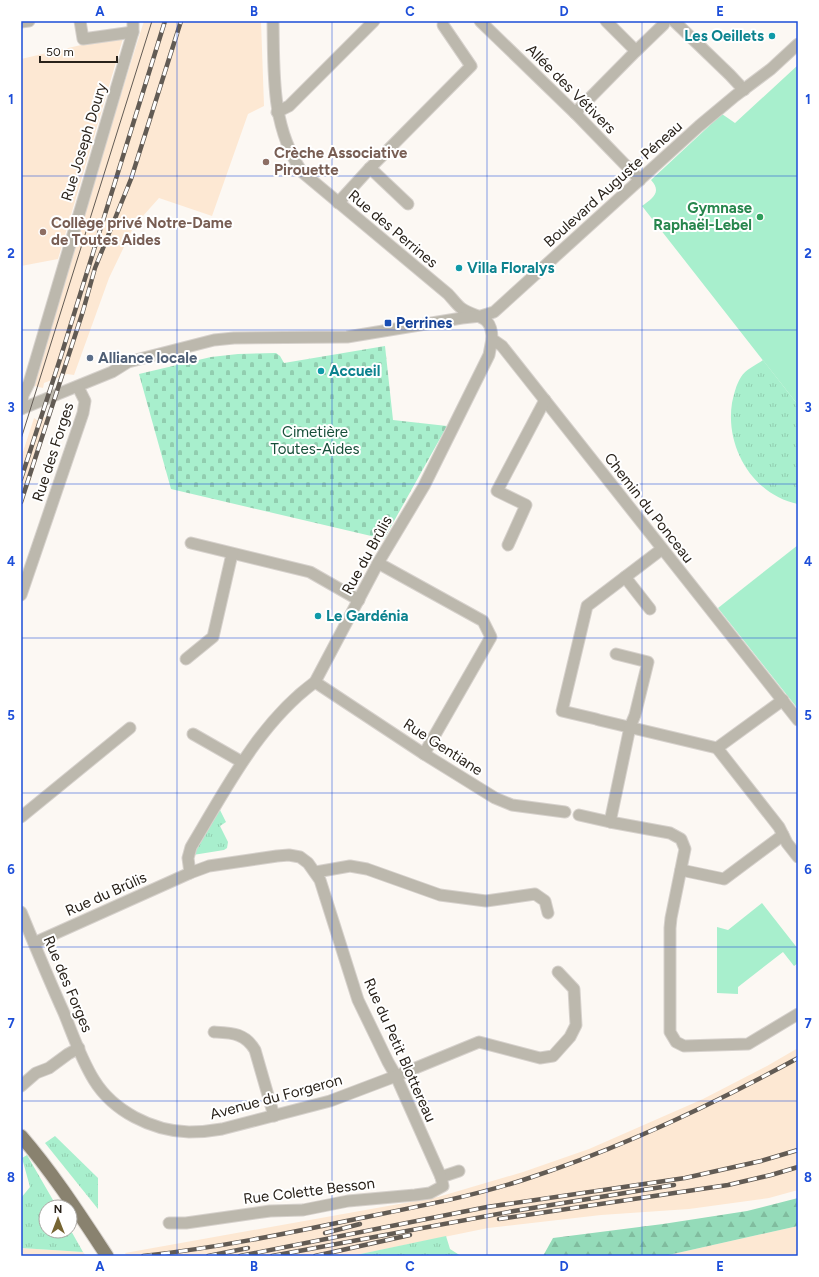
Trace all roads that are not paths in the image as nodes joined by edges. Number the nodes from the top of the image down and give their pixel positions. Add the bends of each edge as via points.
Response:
1 (29, 21) edge
2 (80, 21) edge
3 (273, 21) edge
4 (374, 21) edge
5 (480, 21) edge
6 (606, 21) edge
7 (21, 22) edge
8 (669, 22) edge
9 (442, 25) dead end
10 (133, 27) edge
11 (798, 44) edge
12 (636, 51) junction
13 (744, 90) junction
14 (277, 112) junction
15 (575, 113) junction
16 (370, 168) junction
17 (640, 180) junction
18 (338, 203) junction
19 (408, 204) dead end
20 (481, 316) junction
21 (492, 339) junction
22 (78, 387) junction
23 (545, 400) junction
24 (21, 409) edge
25 (191, 543) dead end
26 (508, 545) dead end
27 (662, 549) junction
28 (232, 554) junction
29 (378, 563) junction
30 (626, 578) junction
31 (21, 595) edge
32 (359, 600) junction
33 (650, 609) dead end
34 (616, 654) dead end
35 (186, 659) dead end
36 (315, 682) junction
37 (782, 700) junction
38 (798, 720) edge
39 (630, 727) junction
40 (130, 728) dead end
41 (193, 734) dead end
42 (717, 748) junction
43 (424, 754) junction
44 (242, 762) junction
45 (565, 812) dead end
46 (579, 815) dead end
47 (21, 817) edge
48 (610, 822) junction
49 (784, 834) junction
50 (798, 857) edge
51 (247, 861) joint
52 (681, 870) junction
53 (316, 872) junction
54 (190, 873) junction
55 (21, 912) edge
56 (548, 913) dead end
57 (34, 943) junction
58 (558, 972) dead end
59 (798, 1014) edge
60 (214, 1032) dead end
61 (79, 1048) junction
62 (396, 1076) junction
63 (21, 1086) edge
64 (274, 1116) junction
65 (21, 1137) edge
66 (459, 1171) dead end
67 (441, 1177) junction
68 (169, 1223) dead end
69 (107, 1256) edge

1 - 7 street
2 - 10 street via 83,39
3 - 14 street, Rue des Perrines
4 - 14 street via 289,106
5 - 15 street, Allée des Vétivers
6 - 12 street
8 - 12 street
8 - 13 street
9 - 16 street via 471,66
10 - 24 street, Rue Joseph Doury
11 - 13 street, Boulevard Auguste Péneau
12 - 15 street
13 - 17 street, Boulevard Auguste Péneau via 716,111
14 - 18 street, Rue des Perrines via 297,165
15 - 17 street, Allée des Vétivers
16 - 18 street
16 - 19 street
17 - 20 street, Boulevard Auguste Péneau via 504,304 494,312
18 - 20 street, Rue des Perrines via 448,294 461,308
20 - 21 street via 492,329
20 - 22 street, Boulevard Auguste Péneau via 347,337 214,340 128,362
21 - 23 street, Chemin du Ponceau via 502,346
21 - 29 street, Rue du Brûlis via 488,355 439,457
22 - 24 street, Boulevard Auguste Péneau
22 - 31 street, Rue des Forges via 85,401 83,413
23 - 26 street via 498,491 526,505
23 - 27 street, Chemin du Ponceau
25 - 28 street
27 - 30 street
27 - 37 street, Chemin du Ponceau
28 - 32 street via 310,572
28 - 35 street via 213,637
29 - 32 street, Rue du Brûlis
29 - 43 street via 483,621 491,637
30 - 33 street
30 - 39 street via 587,606 562,711
32 - 36 street, Rue du Brûlis
34 - 39 street via 648,662
36 - 43 street, Rue Gentiane
36 - 44 street, Rue du Brûlis via 299,693
37 - 38 street, Chemin du Ponceau
37 - 42 street
39 - 42 street
39 - 48 street
40 - 47 street
41 - 44 street
42 - 49 street
43 - 45 street, Rue Gentiane via 495,798 512,805
44 - 54 street, Rue du Brûlis via 191,847 188,858
46 - 48 street
48 - 52 street via 670,833 681,839 685,849
49 - 50 street via 787,843
49 - 52 street via 724,879
51 - 53 street, Rue du Petit Blottereau via 289,855 300,857
51 - 54 street, Rue du Brûlis via 209,866
52 - 59 street via 670,928 670,1032 676,1042 684,1046 748,1044
53 - 56 street via 350,866 367,869 440,895 486,901 535,894 544,901
53 - 62 street, Rue du Petit Blottereau via 358,1000
54 - 57 street, Rue du Brûlis
55 - 57 street, Rue des Forges
57 - 61 street, Rue des Forges
58 - 62 street, Avenue du Forgeron via 574,989 576,1025 570,1037 553,1056 540,1058 480,1042
60 - 64 street via 236,1034 250,1043
61 - 63 street, Rue des Forges via 49,1068 36,1073
61 - 64 street, Avenue du Forgeron via 94,1080 105,1095 124,1111 152,1125 169,1130 205,1132
62 - 64 street, Avenue du Forgeron via 330,1101
62 - 67 street, Rue du Petit Blottereau
65 - 69 main road via 50,1171
66 - 67 street
67 - 68 street, Rue Colette Besson via 443,1186 430,1193 303,1210 270,1211 186,1223

